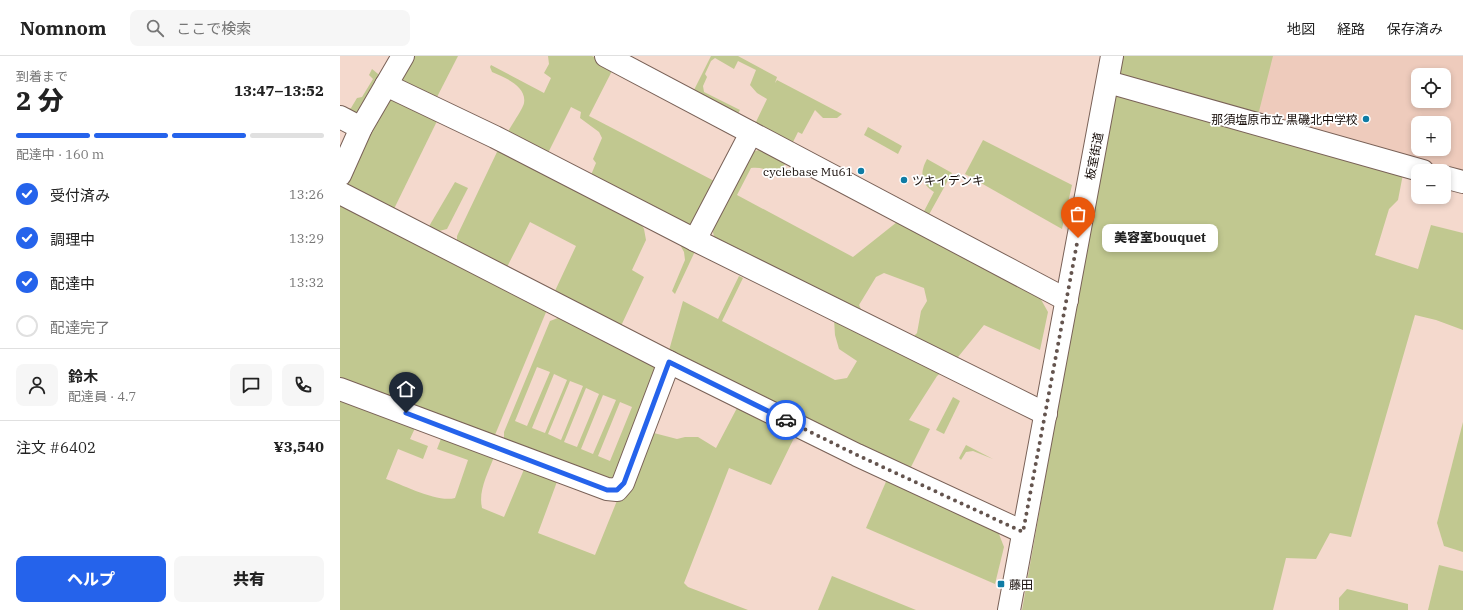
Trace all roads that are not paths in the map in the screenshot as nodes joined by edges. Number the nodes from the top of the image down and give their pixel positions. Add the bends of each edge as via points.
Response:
1 (403, 56) edge
2 (606, 56) edge
3 (1112, 56) edge
4 (1108, 82) junction
5 (386, 85) junction
6 (340, 117) edge
7 (361, 128) junction
8 (751, 133) junction
9 (1411, 168) edge
10 (340, 175) edge
11 (1451, 179) edge
12 (1463, 182) edge
13 (340, 193) edge
14 (695, 240) junction
15 (1067, 300) junction
16 (669, 362) junction
17 (340, 389) edge
18 (1046, 414) junction
19 (1023, 532) junction
20 (1009, 610) edge

1 - 5 street
2 - 8 street
3 - 4 street, 板室街道
4 - 9 street
4 - 15 street, 板室街道
5 - 7 street
5 - 14 street via 495,137
6 - 7 street
7 - 10 street
8 - 14 street
8 - 15 street
11 - 12 street
13 - 16 street
14 - 18 street
15 - 18 street, 板室街道
16 - 17 street via 624,483 617,490 607,490
16 - 19 street via 857,455
18 - 19 street, 板室街道
19 - 20 street, 板室街道

